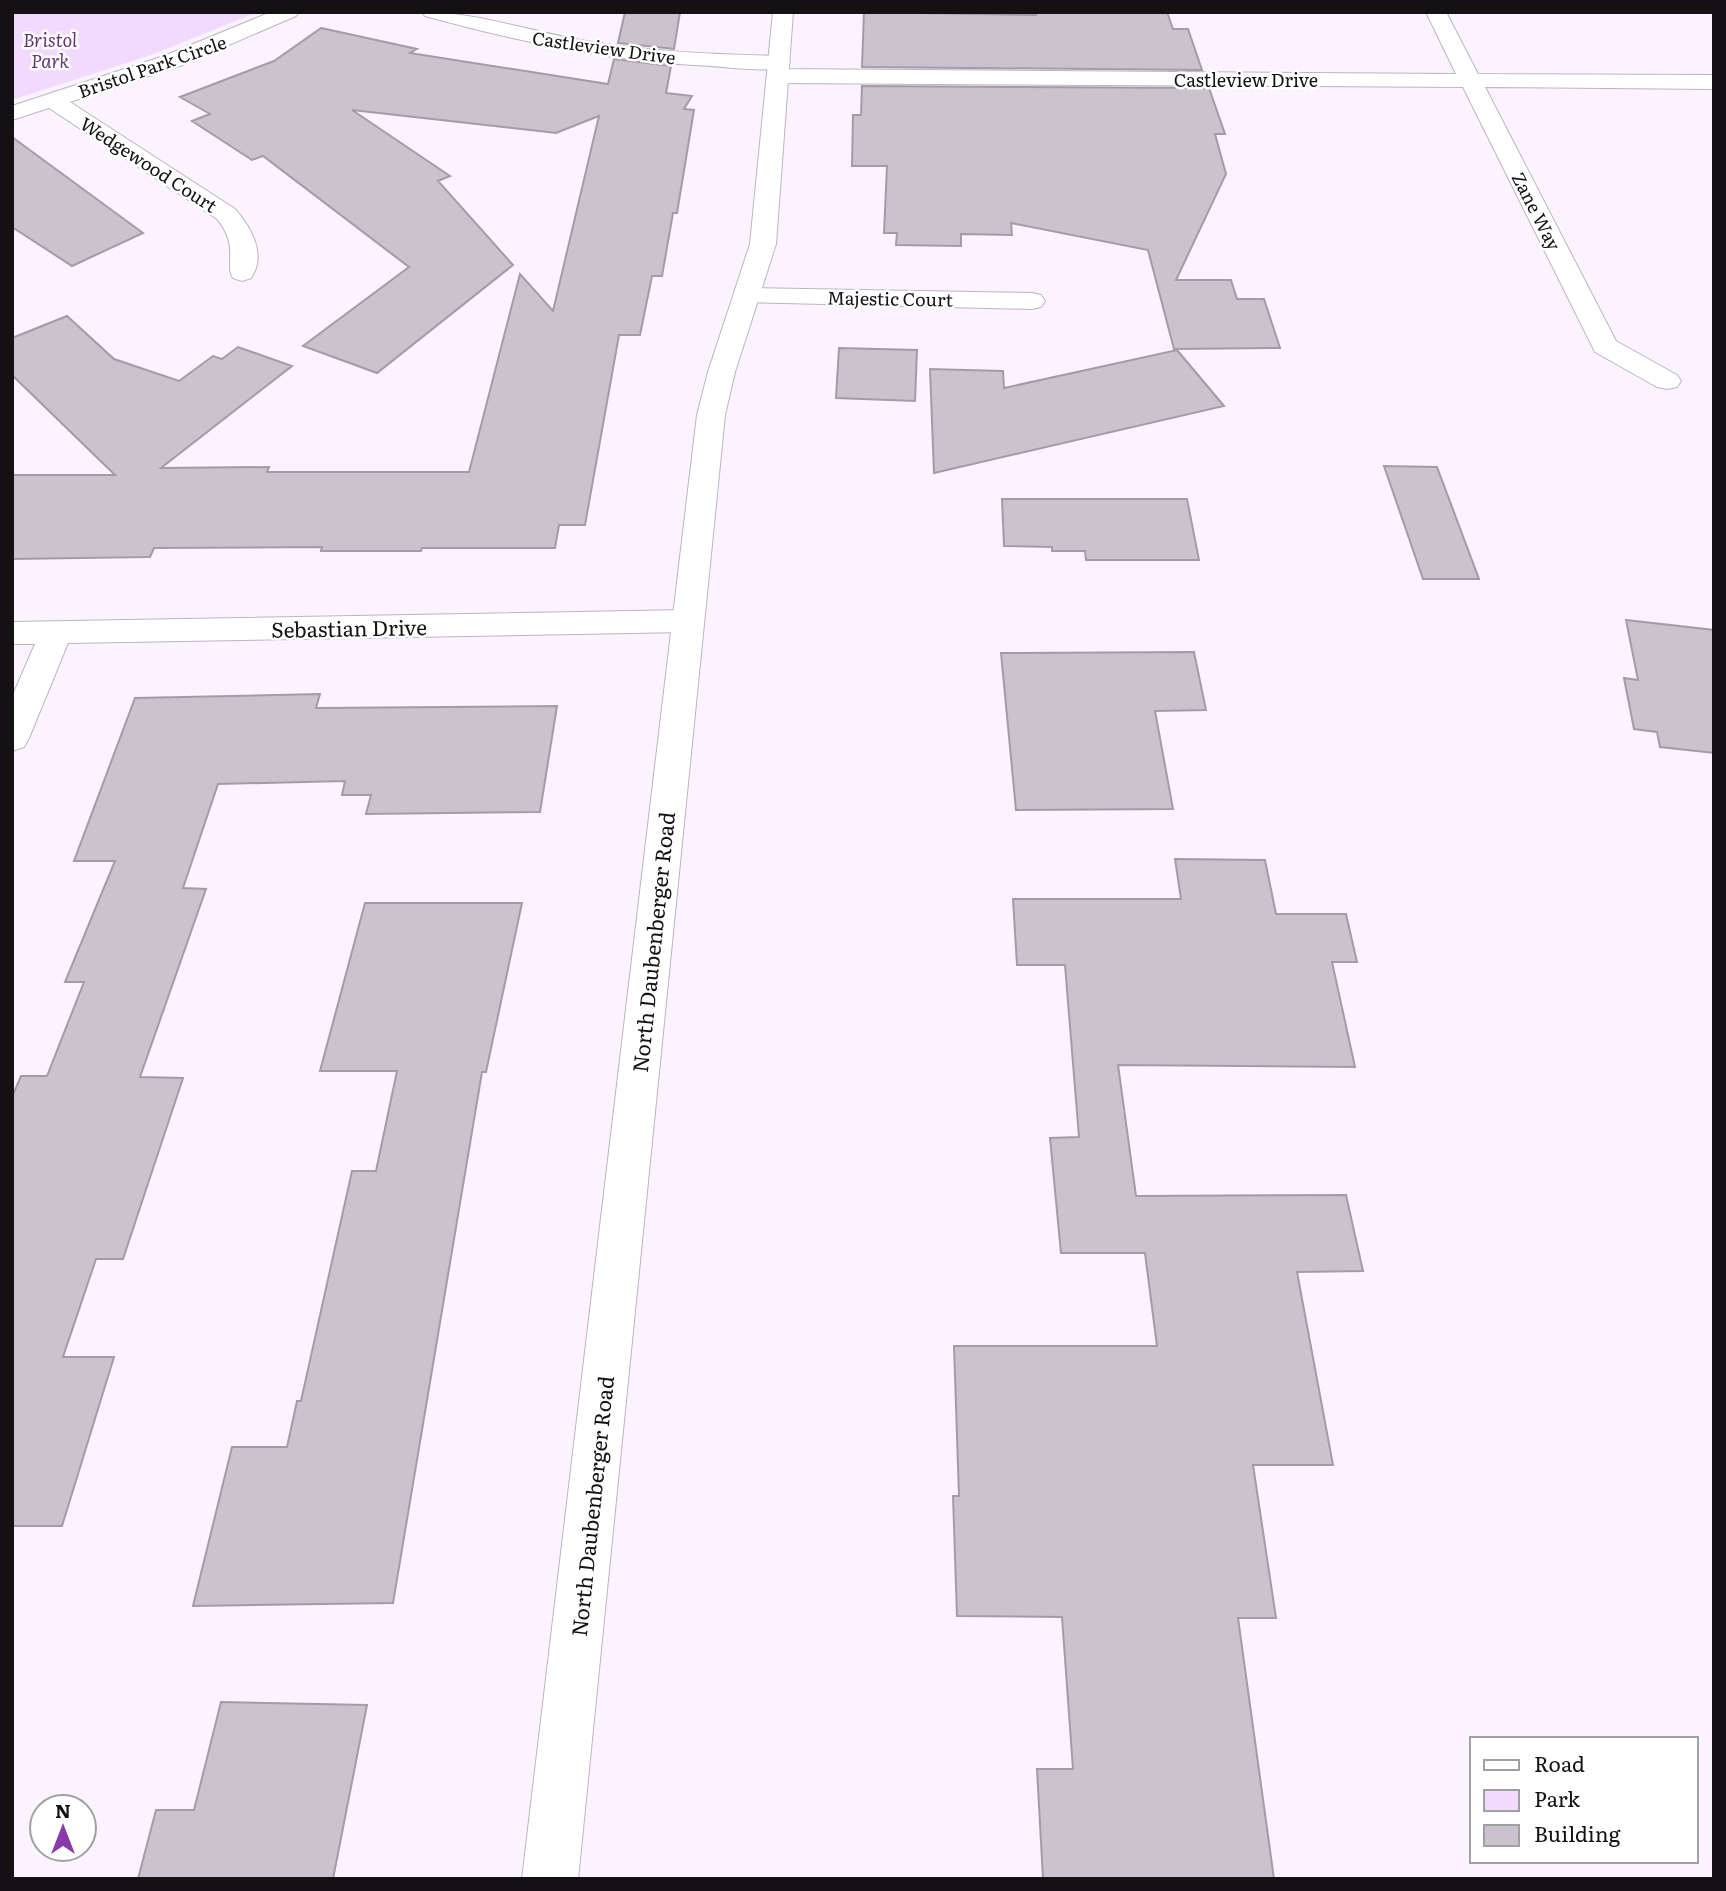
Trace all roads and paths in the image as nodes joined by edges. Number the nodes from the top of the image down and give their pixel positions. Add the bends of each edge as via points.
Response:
1 (289, 12) edge
2 (432, 12) edge
3 (783, 12) edge
4 (1436, 12) edge
5 (779, 69) junction
6 (1471, 80) junction
7 (1714, 82) edge
8 (52, 100) junction
9 (12, 113) edge
10 (243, 274) dead end
11 (749, 296) junction
12 (1032, 300) dead end
13 (1667, 381) dead end
14 (686, 621) junction
15 (56, 632) junction
16 (12, 633) edge
17 (12, 738) edge
18 (550, 1879) edge

1 - 8 street, Bristol Park Circle via 173,61
2 - 5 street, Castleview Drive via 612,51
3 - 5 street, North Daubenberger Road
4 - 6 street, Zane Way
5 - 6 street, Castleview Drive
5 - 11 street, North Daubenberger Road via 763,244
6 - 7 street, Castleview Drive
6 - 13 street, Zane Way via 1605,346
8 - 9 street, Bristol Park Circle
8 - 10 street, Wedgewood Court via 226,214 243,237
11 - 12 street, Majestic Court
11 - 14 street, North Daubenberger Road via 715,392
14 - 15 street, Sebastian Drive
14 - 18 street, North Daubenberger Road
15 - 16 street, Sebastian Drive
15 - 17 street

